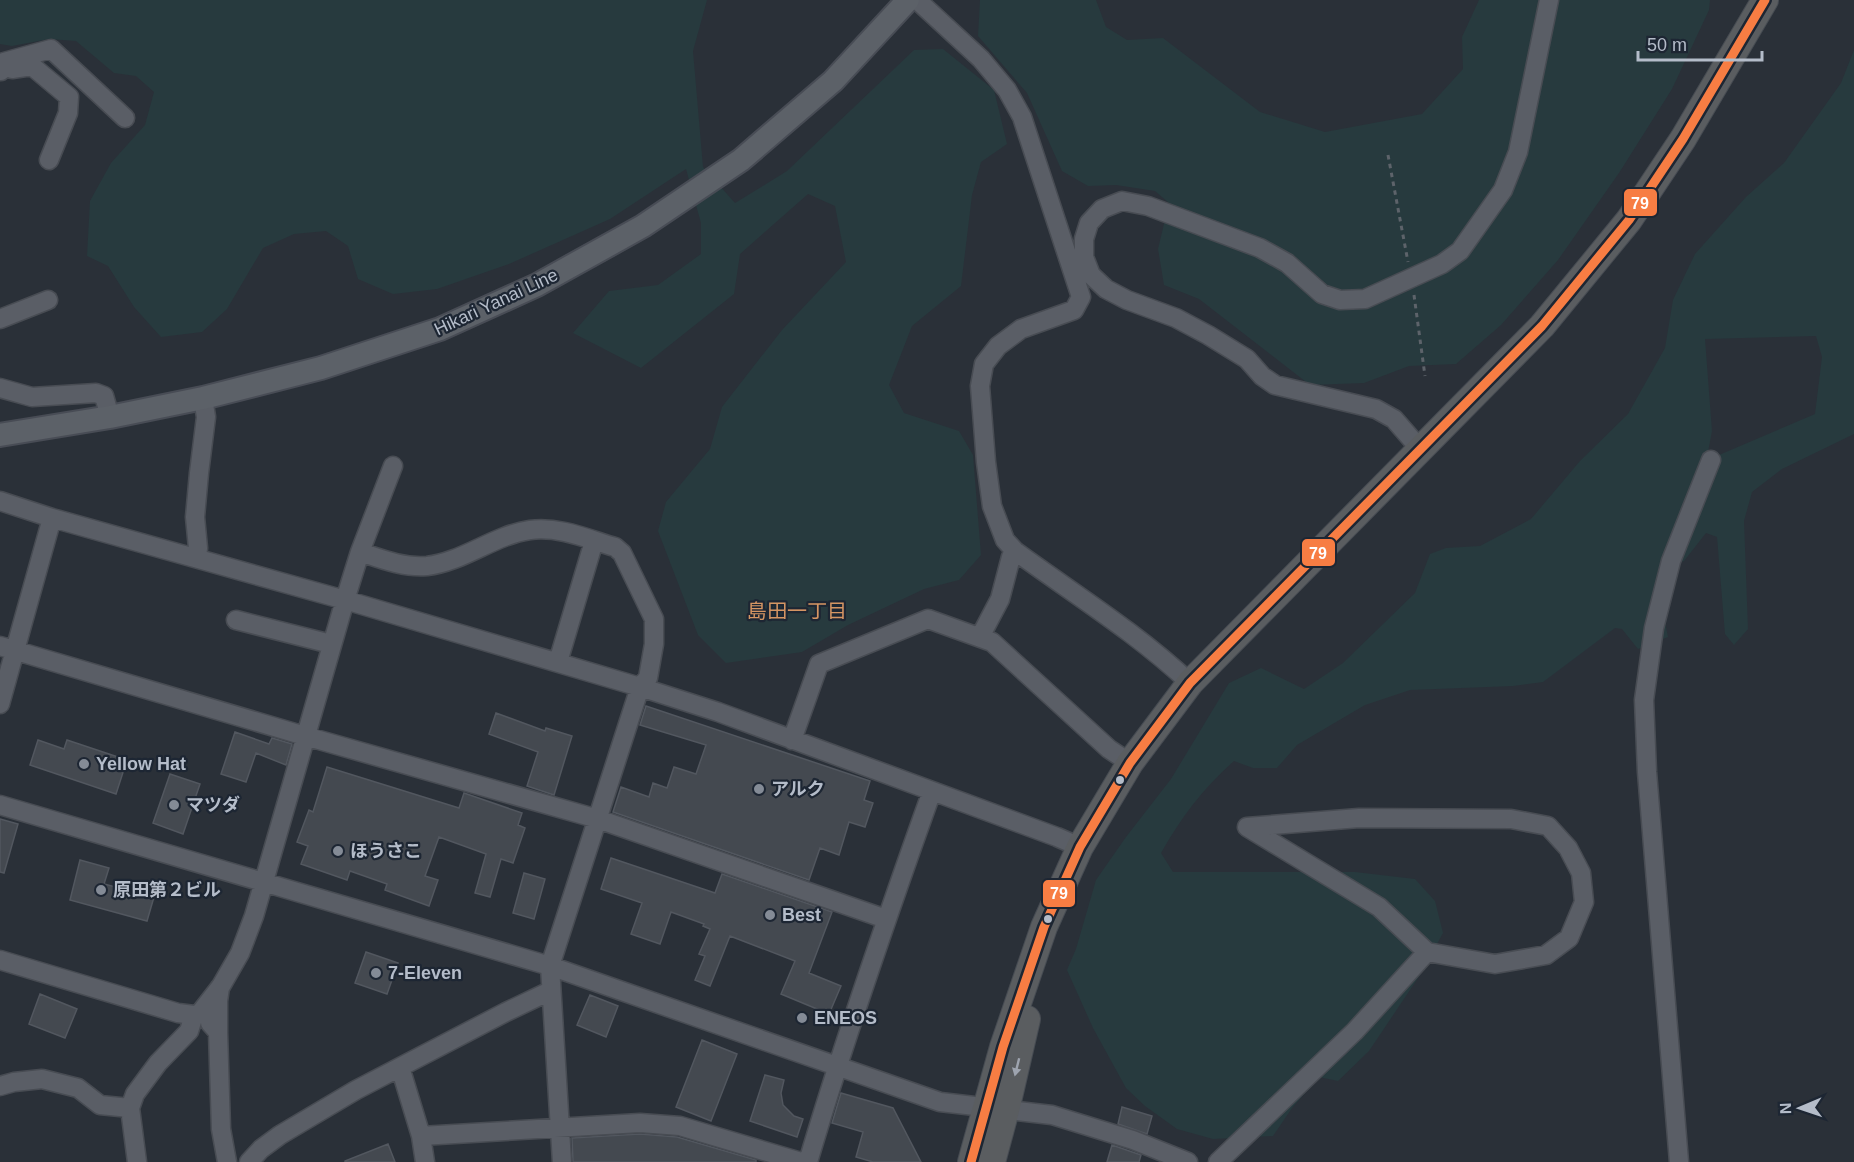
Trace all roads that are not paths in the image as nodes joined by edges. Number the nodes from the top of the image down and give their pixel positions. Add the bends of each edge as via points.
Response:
1 (909, 0) edge
2 (917, 0) edge
3 (1549, 0) edge
4 (1765, 0) edge
5 (1, 71) edge
6 (124, 118) dead end
7 (49, 160) dead end
8 (1106, 289) junction
9 (1082, 297) junction
10 (48, 300) dead end
11 (0, 319) edge
12 (0, 388) edge
13 (202, 398) junction
14 (110, 417) junction
15 (0, 435) edge
16 (1421, 450) junction
17 (1711, 460) dead end
18 (393, 466) dead end
19 (0, 501) edge
20 (52, 518) junction
21 (594, 541) junction
22 (1015, 551) junction
23 (360, 552) junction
24 (196, 558) junction
25 (345, 600) junction
26 (236, 620) dead end
27 (980, 637) junction
28 (332, 644) junction
29 (8, 648) edge
30 (558, 662) junction
31 (1190, 683) junction
32 (640, 687) junction
33 (0, 704) edge
34 (305, 736) junction
35 (792, 740) junction
36 (1130, 763) junction
37 (932, 791) junction
38 (0, 805) edge
39 (598, 819) junction
40 (1080, 848) junction
41 (263, 882) junction
42 (886, 919) junction
43 (1427, 952) junction
44 (0, 960) edge
45 (550, 966) junction
46 (220, 986) junction
47 (550, 991) junction
48 (197, 1014) junction
49 (218, 1032) junction
50 (400, 1067) junction
51 (836, 1067) junction
52 (0, 1086) edge
53 (130, 1108) junction
54 (996, 1109) junction
55 (561, 1129) junction
56 (421, 1136) junction
57 (137, 1162) edge
58 (227, 1162) edge
59 (249, 1162) edge
60 (425, 1162) edge
61 (562, 1162) edge
62 (801, 1162) edge
63 (808, 1162) edge
64 (971, 1162) edge
65 (992, 1162) edge
66 (1188, 1162) edge
67 (1218, 1162) edge
68 (1679, 1162) edge

1 - 13 main road, Hikari Yanai Line via 833,81 741,160 643,226 537,285 440,329 321,369
2 - 9 street via 981,59 1007,90 1022,117
3 - 8 street via 1518,152 1503,190 1460,251 1442,264 1365,299 1340,300 1322,294 1287,262 1260,248 1148,206 1122,201 1102,209 1089,223 1084,239 1084,257 1091,275
4 - 16 highway via 1683,139 1629,220 1542,326
5 - 6 street via 4,62 51,49
5 - 7 street via 33,66 69,97 68,113
8 - 9 street via 1100,295
8 - 16 street via 1208,335 1247,359 1275,385 1376,409 1394,419
9 - 22 street via 1074,310 1021,329 998,346 984,364 980,386 992,506 1005,540
10 - 11 street
12 - 14 street via 32,397 96,393 104,396
13 - 14 main road, Hikari Yanai Line
13 - 24 street via 206,417 195,517
14 - 15 main road, Hikari Yanai Line
16 - 31 highway
17 - 68 street via 1671,561 1654,628 1644,700
18 - 23 street
19 - 20 street
20 - 24 street
20 - 29 street
21 - 23 street via 553,529 530,530 426,566 399,564
21 - 30 street
21 - 32 street via 622,553 654,619 648,678
22 - 27 street via 1000,599
22 - 31 street via 1110,618
23 - 25 street
24 - 25 street
25 - 28 street
25 - 30 street
26 - 28 street
27 - 35 street via 928,619 819,664
27 - 36 street via 992,642 1109,749
28 - 34 street
29 - 33 street
29 - 34 street
30 - 32 street
31 - 36 highway
32 - 35 street
32 - 39 street
34 - 39 street
34 - 41 street
35 - 37 street
36 - 40 highway
37 - 40 street
37 - 42 street
38 - 41 street
39 - 42 street
39 - 45 street
40 - 54 highway via 1044,927 1020,1051
41 - 45 street
41 - 46 street via 240,953
42 - 51 street
43 - 43 street via 1379,907 1247,827 1359,818 1511,819 1548,826 1568,848 1581,873 1584,902 1569,938 1546,955 1495,964
43 - 67 street via 1355,1031
44 - 48 street via 178,1013
45 - 47 street
45 - 51 street
46 - 48 street
46 - 49 street
47 - 50 street
47 - 55 street
48 - 49 street
48 - 53 street via 189,1031 135,1094
49 - 58 street via 221,1129
50 - 56 street
50 - 59 street via 280,1135
51 - 54 street via 940,1102
51 - 63 street
52 - 53 street via 42,1079 78,1088 100,1105
53 - 57 street
54 - 64 highway
54 - 65 highway
54 - 66 street via 1052,1115
55 - 56 street
55 - 61 street
55 - 62 street via 640,1123 680,1126
56 - 60 street

